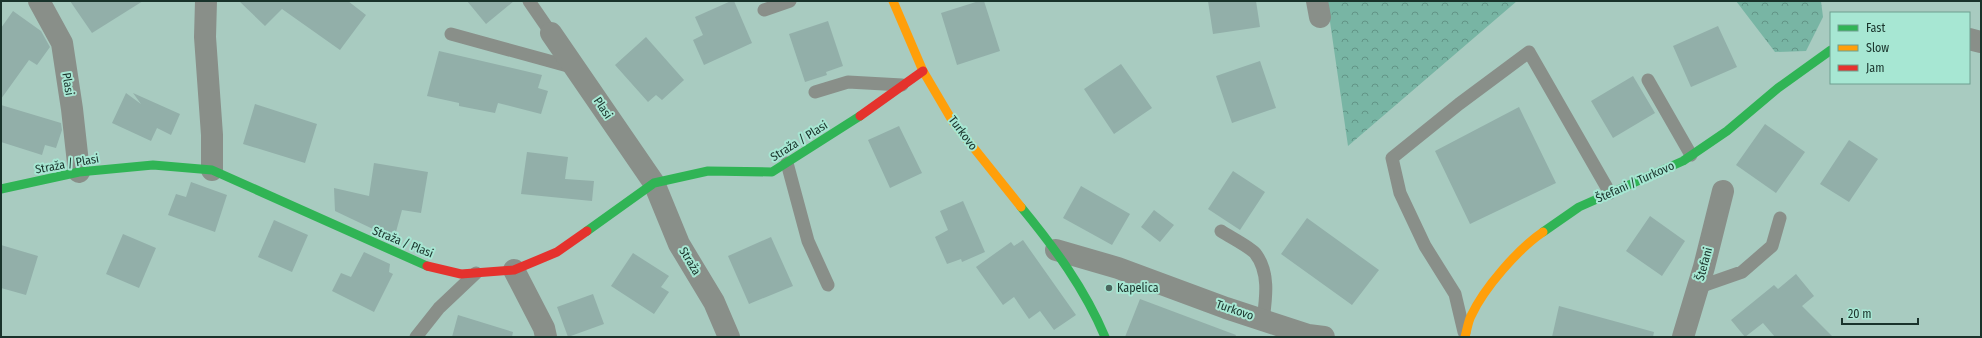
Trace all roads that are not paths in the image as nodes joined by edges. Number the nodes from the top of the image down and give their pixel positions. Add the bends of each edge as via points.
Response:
1 (39, 1) edge
2 (206, 1) edge
3 (529, 1) edge
4 (790, 1) edge
5 (893, 1) edge
6 (764, 10) dead end
7 (551, 33) joint
8 (451, 34) dead end
9 (1970, 39) edge
10 (1981, 42) edge
11 (1830, 51) edge
12 (575, 68) junction
13 (923, 71) junction
14 (1648, 80) dead end
15 (904, 85) junction
16 (815, 92) dead end
17 (1691, 155) junction
18 (787, 163) junction
19 (212, 170) junction
20 (79, 172) junction
21 (654, 183) junction
22 (1, 189) edge
23 (1723, 191) dead end
24 (1610, 193) junction
25 (1780, 218) dead end
26 (1221, 231) dead end
27 (1056, 250) junction
28 (514, 270) junction
29 (477, 272) junction
30 (828, 285) dead end
31 (1699, 287) junction
32 (1263, 320) junction
33 (1107, 336) edge
34 (1465, 336) edge
35 (416, 337) edge
36 (546, 337) edge
37 (729, 337) edge
38 (1324, 337) edge
39 (1683, 337) edge

1 - 20 street, Plasi via 62,43
2 - 19 street
3 - 7 lane
4 - 6 lane
5 - 13 street, Turkovo
7 - 12 street, Plasi
8 - 12 lane
9 - 10 street
11 - 17 street, Štefani / Turkovo via 1778,88 1727,131
12 - 21 street, Plasi
13 - 15 street, Straža / Plasi
13 - 27 street, Turkovo via 953,122
14 - 17 lane
15 - 16 lane via 848,82
15 - 18 street, Straža / Plasi
17 - 24 street, Štefani / Turkovo via 1662,171
18 - 21 street, Straža / Plasi via 772,172 708,171
18 - 30 lane via 808,241
19 - 20 street, Straža / Plasi via 153,165
19 - 29 street, Straža / Plasi via 422,265 461,274
20 - 22 street, Straža / Plasi
21 - 28 street, Straža / Plasi via 557,252
21 - 37 street, Straža via 679,244 714,302
23 - 31 street, Štefani
24 - 34 street, Štefani / Turkovo via 1579,207 1527,243 1494,280 1471,316
24 - 34 lane via 1529,52 1392,158 1400,192 1425,246 1455,294
25 - 31 lane via 1772,246 1742,272
26 - 32 lane via 1254,253 1262,267 1266,280
27 - 32 street, Turkovo via 1118,268
27 - 33 street, Turkovo
28 - 29 street, Straža / Plasi
28 - 36 street via 544,328
29 - 35 lane via 439,308
31 - 39 street, Štefani
32 - 38 street, Turkovo via 1308,335

